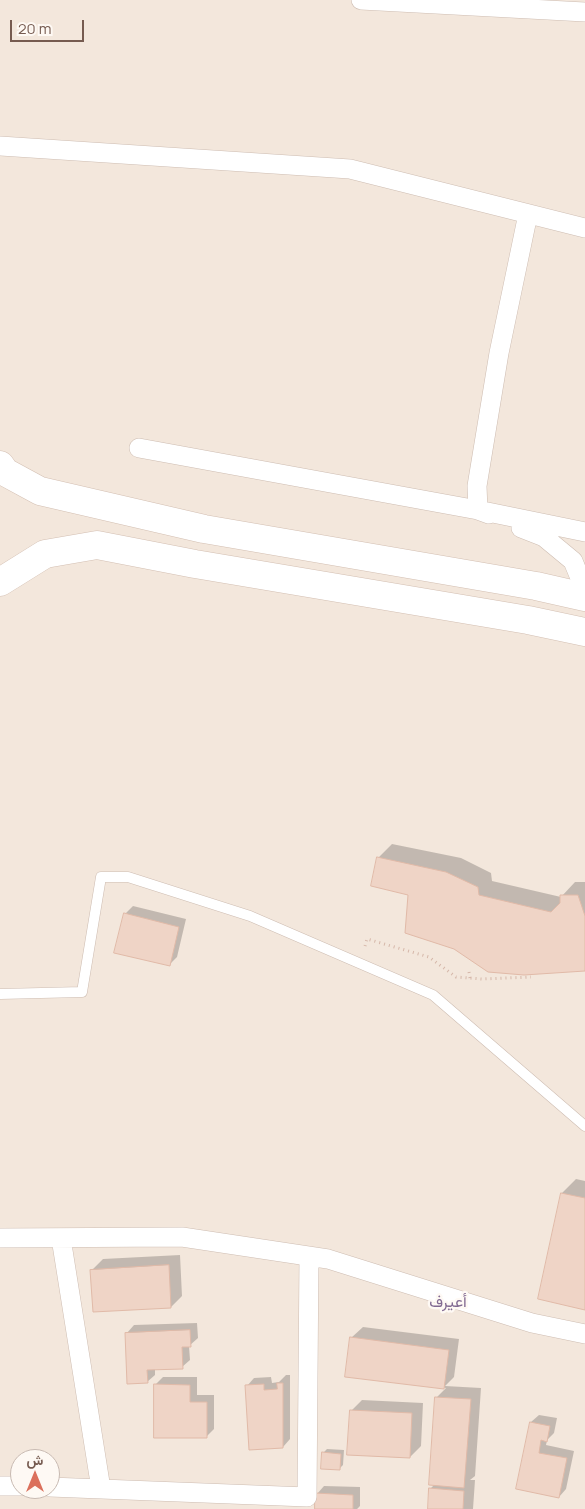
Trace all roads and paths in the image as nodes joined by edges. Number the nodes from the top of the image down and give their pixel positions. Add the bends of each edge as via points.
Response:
1 (361, 0) edge
2 (585, 12) edge
3 (0, 146) edge
4 (528, 214) junction
5 (585, 228) edge
6 (139, 448) dead end
7 (0, 465) edge
8 (478, 510) junction
9 (585, 532) edge
10 (0, 582) edge
11 (585, 590) edge
12 (585, 597) edge
13 (585, 632) edge
14 (362, 964) junction
15 (469, 972) dead end
16 (531, 977) dead end
17 (470, 978) junction
18 (0, 994) edge
19 (585, 1126) edge
20 (0, 1238) edge
21 (61, 1238) junction
22 (308, 1256) junction
23 (585, 1334) edge
24 (60, 1488) edge
25 (101, 1489) junction
26 (243, 1502) edge

1 - 2 street
3 - 4 street via 350,169
4 - 5 street
4 - 8 street via 499,354 477,486
6 - 8 street
7 - 12 street via 5,472 40,490 204,529
8 - 9 street
8 - 11 street via 544,537 573,562
10 - 13 street via 45,554 97,546
14 - 17 path via 367,939 429,958 456,977
14 - 18 lane via 250,916 128,877 101,877 82,992
14 - 19 lane via 433,995
15 - 17 path
16 - 17 path
20 - 21 street
21 - 22 street via 182,1237
21 - 25 street
22 - 23 street via 328,1259 532,1323
22 - 26 street via 307,1497
24 - 25 street
25 - 26 street

